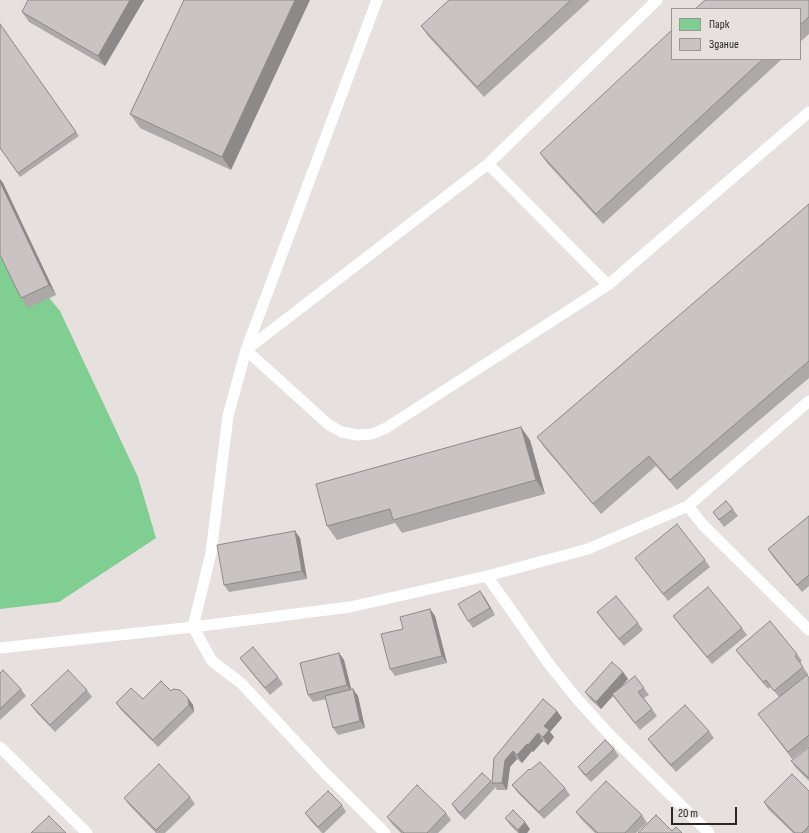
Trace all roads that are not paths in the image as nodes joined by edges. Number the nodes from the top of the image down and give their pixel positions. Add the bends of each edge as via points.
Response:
1 (377, 0) edge
2 (657, 0) edge
3 (809, 112) edge
4 (488, 164) junction
5 (608, 285) junction
6 (246, 350) junction
7 (809, 401) edge
8 (688, 506) junction
9 (487, 576) junction
10 (192, 627) junction
11 (809, 630) edge
12 (0, 648) edge
13 (0, 747) edge
14 (87, 833) edge
15 (385, 833) edge
16 (709, 833) edge

1 - 6 lane
2 - 4 lane
3 - 5 lane
4 - 5 lane
4 - 6 lane
5 - 6 lane via 386,428 372,434 342,432 329,425
6 - 10 lane via 228,416 211,553
7 - 8 lane
8 - 9 lane via 588,549
8 - 11 lane via 703,525
9 - 10 lane via 350,607
9 - 16 lane via 548,664 578,700
10 - 12 lane
10 - 15 lane via 212,661 241,683
13 - 14 lane

